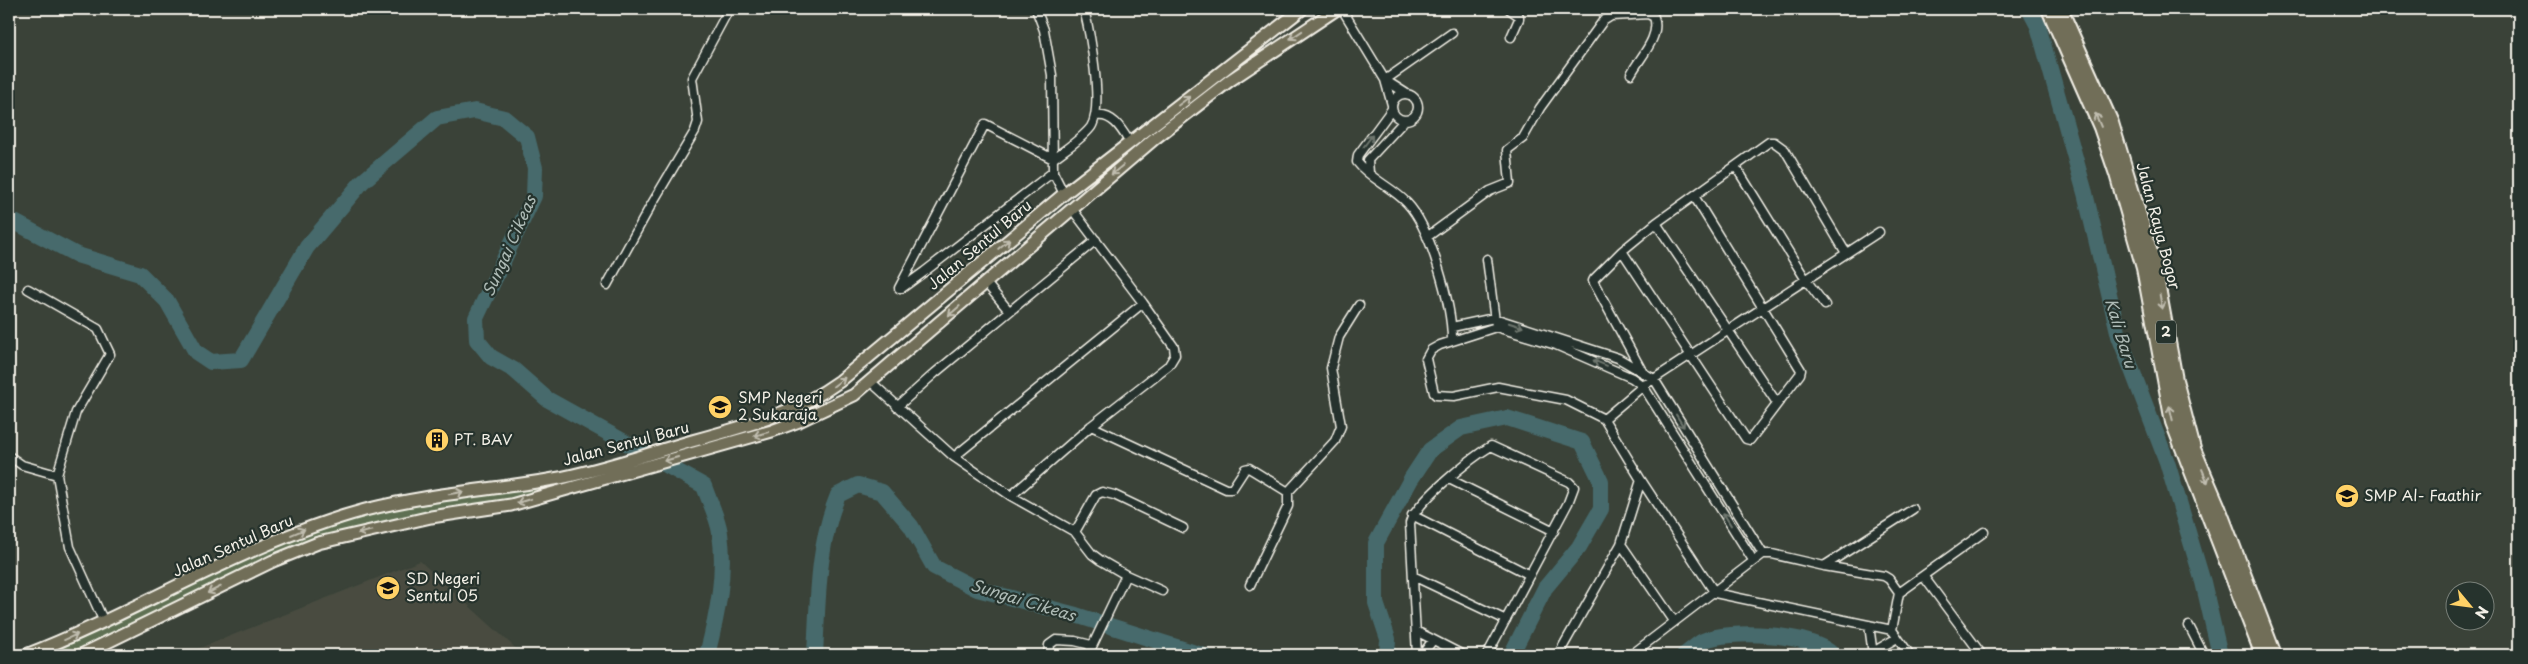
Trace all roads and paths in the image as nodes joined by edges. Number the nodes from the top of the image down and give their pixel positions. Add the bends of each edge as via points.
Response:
1 (729, 9) edge
2 (1036, 9) edge
3 (1084, 9) edge
4 (1302, 9) edge
5 (1337, 9) edge
6 (1342, 9) edge
7 (1509, 9) edge
8 (2049, 9) edge
9 (2060, 9) edge
10 (1631, 12) edge
11 (1452, 33) dead end
12 (1512, 37) dead end
13 (1631, 74) dead end
14 (1226, 77) junction
15 (1385, 80) junction
16 (1407, 94) junction
17 (1392, 107) junction
18 (1096, 116) junction
19 (1405, 120) junction
20 (1130, 143) junction
21 (1053, 160) junction
22 (1736, 167) junction
23 (1053, 172) junction
24 (1369, 173) junction
25 (1064, 194) junction
26 (1694, 196) junction
27 (1072, 209) junction
28 (1656, 223) junction
29 (1879, 232) dead end
30 (1427, 237) junction
31 (1096, 240) junction
32 (1622, 251) junction
33 (1846, 253) junction
34 (1487, 259) dead end
35 (985, 260) junction
36 (969, 273) junction
37 (997, 273) junction
38 (1806, 280) junction
39 (983, 285) junction
40 (607, 286) dead end
41 (28, 289) dead end
42 (1143, 303) junction
43 (1359, 305) dead end
44 (1825, 305) dead end
45 (1762, 308) junction
46 (1009, 311) junction
47 (1494, 318) junction
48 (1452, 327) junction
49 (1496, 327) junction
50 (1728, 331) junction
51 (1452, 340) junction
52 (1628, 345) junction
53 (1690, 354) junction
54 (1618, 358) junction
55 (1643, 373) junction
56 (1654, 379) junction
57 (871, 382) junction
58 (1643, 386) junction
59 (1777, 403) junction
60 (897, 407) junction
61 (1604, 419) junction
62 (1091, 426) junction
63 (716, 440) junction
64 (9, 456) edge
65 (954, 457) junction
66 (57, 475) junction
67 (1449, 479) junction
68 (1641, 480) junction
69 (570, 481) junction
70 (1288, 492) junction
71 (1010, 496) junction
72 (1913, 509) dead end
73 (1412, 515) junction
74 (1183, 528) dead end
75 (1554, 531) junction
76 (1075, 532) junction
77 (1984, 532) dead end
78 (1621, 544) junction
79 (1763, 554) junction
80 (1753, 560) junction
81 (1824, 566) junction
82 (1530, 575) junction
83 (1126, 576) junction
84 (1413, 576) junction
85 (1924, 577) junction
86 (1250, 585) dead end
87 (1162, 590) dead end
88 (1715, 593) junction
89 (1898, 593) junction
90 (1506, 620) junction
91 (1674, 621) junction
92 (104, 622) junction
93 (1869, 625) junction
94 (2189, 626) dead end
95 (1892, 630) junction
96 (1416, 631) junction
97 (1898, 638) junction
98 (1433, 640) junction
99 (1092, 642) junction
100 (1873, 653) edge
101 (26, 655) edge
102 (81, 655) edge
103 (1048, 655) edge
104 (1088, 655) edge
105 (1417, 655) edge
106 (1422, 655) edge
107 (1463, 655) edge
108 (1486, 655) edge
109 (1558, 655) edge
110 (1631, 655) edge
111 (1910, 655) edge
112 (1982, 655) edge
113 (2204, 655) edge
114 (2263, 655) edge
115 (2274, 655) edge

1 - 40 street via 692,78 698,122 695,131
2 - 21 street via 1044,30 1052,75
3 - 18 street via 1094,62
4 - 14 main road, Jalan Sentul Baru via 1262,38
5 -> 14 main road, Jalan Sentul Baru
6 - 15 street
7 - 12 street via 1519,16
114 -> 8 highway, Jalan Raya Bogor / 2 via 2173,422 2144,268 2117,174 2101,127
9 -> 115 highway, Jalan Raya Bogor / 2 via 2111,123 2154,266 2175,380 2193,449
10 - 13 street via 1654,17 1656,26 1655,35
10 - 30 street via 1603,21 1540,108 1523,138 1507,150 1511,180 1508,185 1490,191
11 - 15 street
20 -> 14 main road, Jalan Sentul Baru
14 -> 27 main road, Jalan Sentul Baru
15 - 16 street
15 - 17 street
16 - 17 street via 1396,98
16 - 19 street via 1416,100 1417,109 1412,118
17 - 19 street via 1396,117
24 -> 17 street via 1357,162 1358,155
18 - 20 street via 1116,123
18 - 21 street via 1090,128
19 - 24 street via 1368,160
20 - 25 main road, Jalan Sentul Baru
21 - 23 street
21 - 23 street via 985,124 899,288
22 - 26 street
22 - 33 street via 1769,142 1785,150
22 - 38 street
23 - 25 street
24 - 30 street via 1406,202 1418,216
35 -> 25 main road, Jalan Sentul Baru
26 - 28 street
26 - 45 street
27 - 31 street
27 - 37 main road, Jalan Sentul Baru
28 - 32 street
28 - 50 street
29 - 33 street
30 - 48 street
31 - 42 street
31 - 46 street
32 - 52 street via 1593,281
32 - 53 street
33 - 38 street
34 - 47 street
35 - 36 main road, Jalan Sentul Baru
35 - 37 main road
36 - 39 main road
63 -> 36 main road, Jalan Sentul Baru via 825,392
37 - 39 main road, Jalan Sentul Baru
38 - 44 street
38 - 45 street
39 - 46 street
39 -> 57 main road, Jalan Sentul Baru
41 - 66 street via 98,329 110,354 76,412
42 - 62 street via 1174,347 1175,355 1169,365
42 - 65 street
43 - 70 street via 1339,337 1332,368 1341,426 1336,441
45 - 50 street
45 - 59 street via 1801,370
46 - 60 street
47 - 48 street
47 - 49 street
47 -> 54 street
48 - 51 street
49 - 51 street
58 -> 49 street via 1609,366 1556,345
50 - 53 street
50 - 59 street
51 - 61 street via 1431,350 1426,359 1436,395 1454,396 1498,387 1566,400
52 - 54 street
52 - 55 street
53 - 56 street
53 - 59 street via 1746,439 1750,440
54 - 55 street
55 - 56 street
56 - 58 street
56 -> 79 street
57 - 60 street
57 -> 63 main road, Jalan Sentul Baru via 854,396 799,421
58 - 61 street
80 -> 58 street
60 - 65 street
61 - 68 street
62 - 70 street via 1226,489 1232,489 1249,468
62 - 71 street
63 - 69 main road, Jalan Sentul Baru
64 - 66 street via 22,465
65 - 71 street
66 - 92 street via 70,547
67 - 73 street
67 - 75 street
67 - 75 street via 1491,446 1569,482 1574,486 1574,492
68 - 78 street
68 - 88 street
92 -> 69 main road, Jalan Sentul Baru via 257,549 366,510
69 -> 102 main road, Jalan Sentul Baru via 511,505 413,520 318,543 272,561
70 - 86 street via 1286,511
71 - 76 street
72 - 81 street
73 - 82 street
73 - 84 street
74 - 76 street via 1102,492 1096,495
75 - 82 street
76 - 83 street via 1092,554
77 - 85 street
78 - 91 street
78 - 109 street
79 - 80 street
79 - 81 street
80 - 88 street
81 - 89 street via 1884,576
82 - 90 street
83 - 87 street
83 - 99 street
84 - 90 street
84 - 96 street
85 - 89 street
85 - 112 street
88 - 91 street
88 - 93 street
89 - 95 street
90 - 108 street
91 - 110 street
101 -> 92 main road, Jalan Sentul Baru
93 - 95 street
93 - 100 street
94 - 113 street
95 - 97 street
96 - 98 street
96 - 105 street
97 - 100 street
97 - 111 street
98 - 106 street
98 - 107 street
99 - 103 street via 1056,640 1050,645
99 - 104 street

